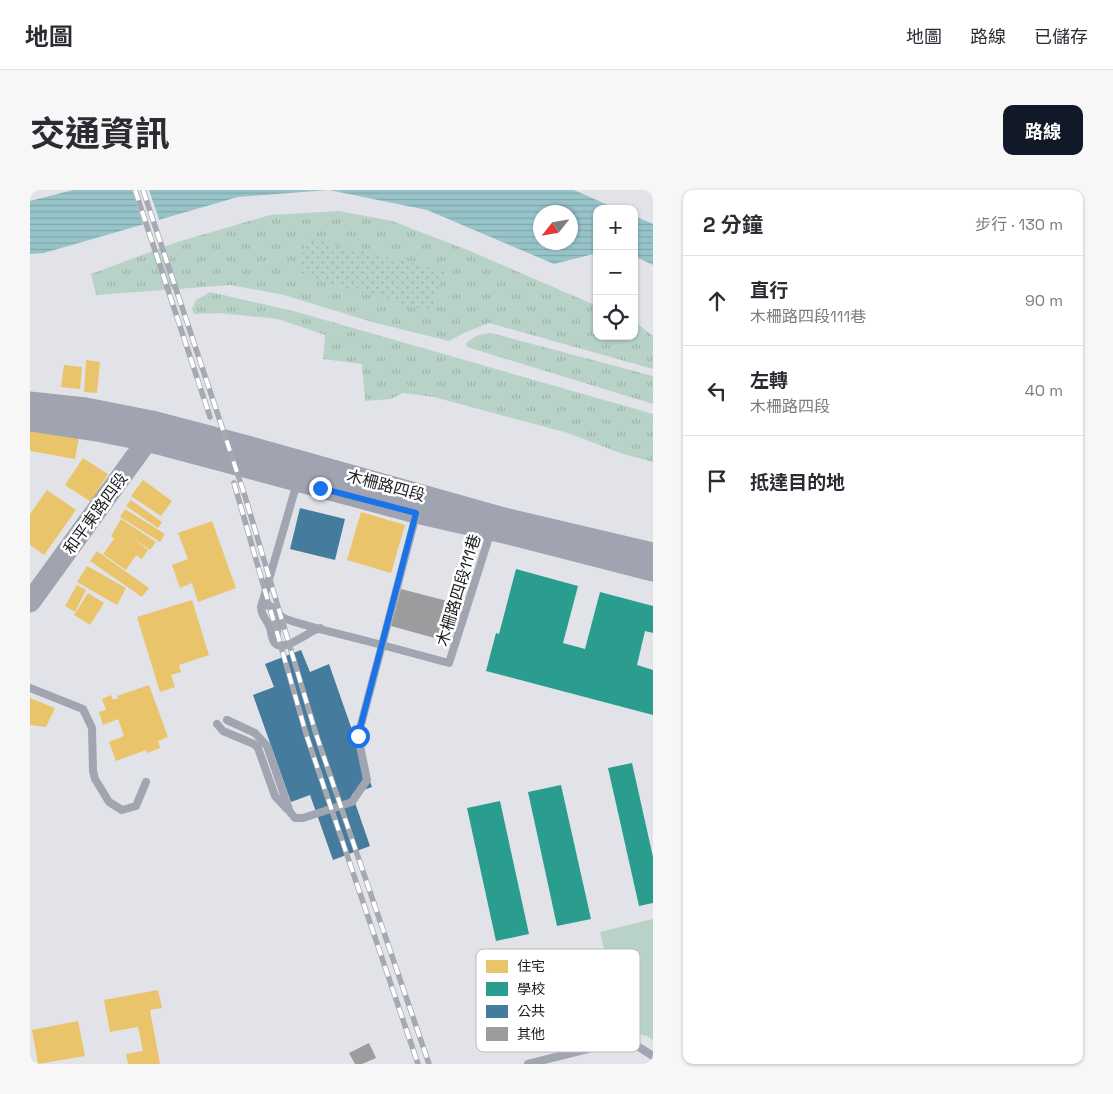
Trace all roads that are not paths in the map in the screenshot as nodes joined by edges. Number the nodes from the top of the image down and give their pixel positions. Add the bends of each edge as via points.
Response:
1 (30, 402) edge
2 (30, 422) edge
3 (149, 431) junction
4 (298, 482) junction
5 (416, 513) junction
6 (493, 522) junction
7 (653, 553) edge
8 (653, 571) edge
9 (30, 602) edge
10 (261, 607) junction
11 (280, 616) junction
12 (320, 628) junction
13 (275, 643) junction
14 (382, 645) junction
15 (30, 688) edge
16 (227, 720) dead end
17 (217, 724) dead end
18 (146, 782) dead end
19 (290, 812) junction
20 (640, 1048) edge
21 (576, 1052) edge
22 (653, 1056) edge
23 (528, 1064) edge

1 - 3 main road, 木柵路四段 via 86,408
2 - 3 main road, 木柵路四段 via 97,431
3 - 4 main road, 木柵路四段
3 - 6 main road, 木柵路四段
3 - 9 main road, 和平東路四段
4 - 5 main road, 木柵路四段
4 - 10 lane
5 - 6 main road, 木柵路四段
5 - 14 lane
6 - 7 main road, 木柵路四段
6 - 8 main road, 木柵路四段
6 - 14 lane, 木柵路四段111巷 via 449,663
10 - 11 lane via 271,605
10 - 13 lane
11 - 12 lane
11 - 13 lane
12 - 13 lane via 289,645
12 - 14 lane
14 - 19 lane via 358,736 367,780 352,802 299,819
15 - 18 lane via 83,709 92,728 92,771 109,802 122,810 136,806
16 - 19 lane via 262,738
17 - 19 lane via 223,731 258,748 276,796
20 - 22 lane
21 - 23 lane

